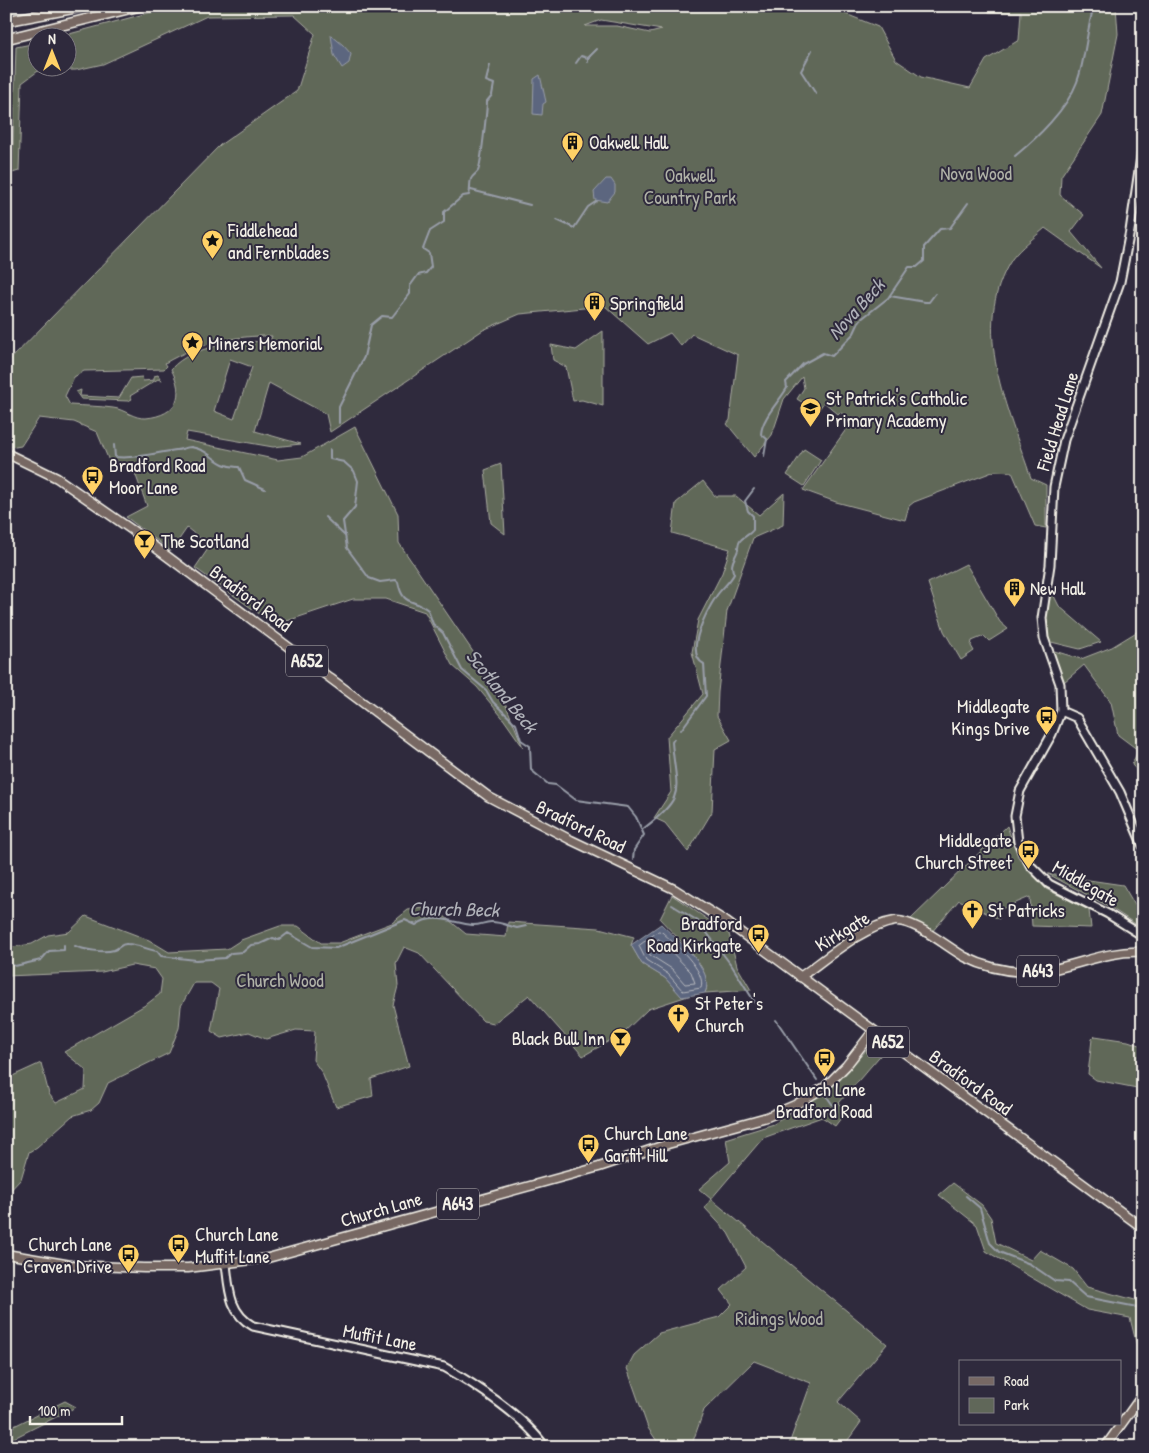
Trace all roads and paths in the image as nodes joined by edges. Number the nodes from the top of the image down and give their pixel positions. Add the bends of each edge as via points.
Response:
1 (86, 6) edge
2 (140, 6) edge
3 (6, 21) edge
4 (6, 39) edge
5 (1143, 143) edge
6 (6, 453) edge
7 (1061, 712) junction
8 (1143, 846) edge
9 (1143, 936) edge
10 (1143, 952) edge
11 (800, 977) junction
12 (873, 1031) junction
13 (1143, 1228) edge
14 (6, 1254) edge
15 (226, 1264) junction
16 (1143, 1394) edge
17 (1122, 1424) edge
18 (1121, 1426) edge
19 (545, 1447) edge
20 (1106, 1447) edge

1 - 3 highway
2 - 4 highway
5 - 7 main road, Field Head Lane via 1120,282 1064,440 1054,487 1050,565 1042,618 1044,638 1060,684
6 - 11 main road, Bradford Road / A652 via 57,478 132,530 488,797 674,889 725,921
7 - 8 main road via 1077,718 1120,792
7 - 9 main road, Middlegate via 1020,791 1015,816 1018,842 1030,865 1049,884
10 - 11 main road, Kirkgate / A643 via 1113,953 1037,972 1024,972 981,964 903,921 888,923 864,934
11 - 12 main road, Bradford Road / A652
12 - 13 main road, Bradford Road / A652
12 - 15 main road, Church Lane / A643 via 825,1087 795,1106 766,1117 321,1244 254,1261
14 - 15 main road, Church Lane / A643 via 92,1267 188,1268
15 - 19 main road, Muffit Lane via 234,1309 248,1324 444,1368 492,1398 535,1434
16 - 17 main road
18 - 20 main road

